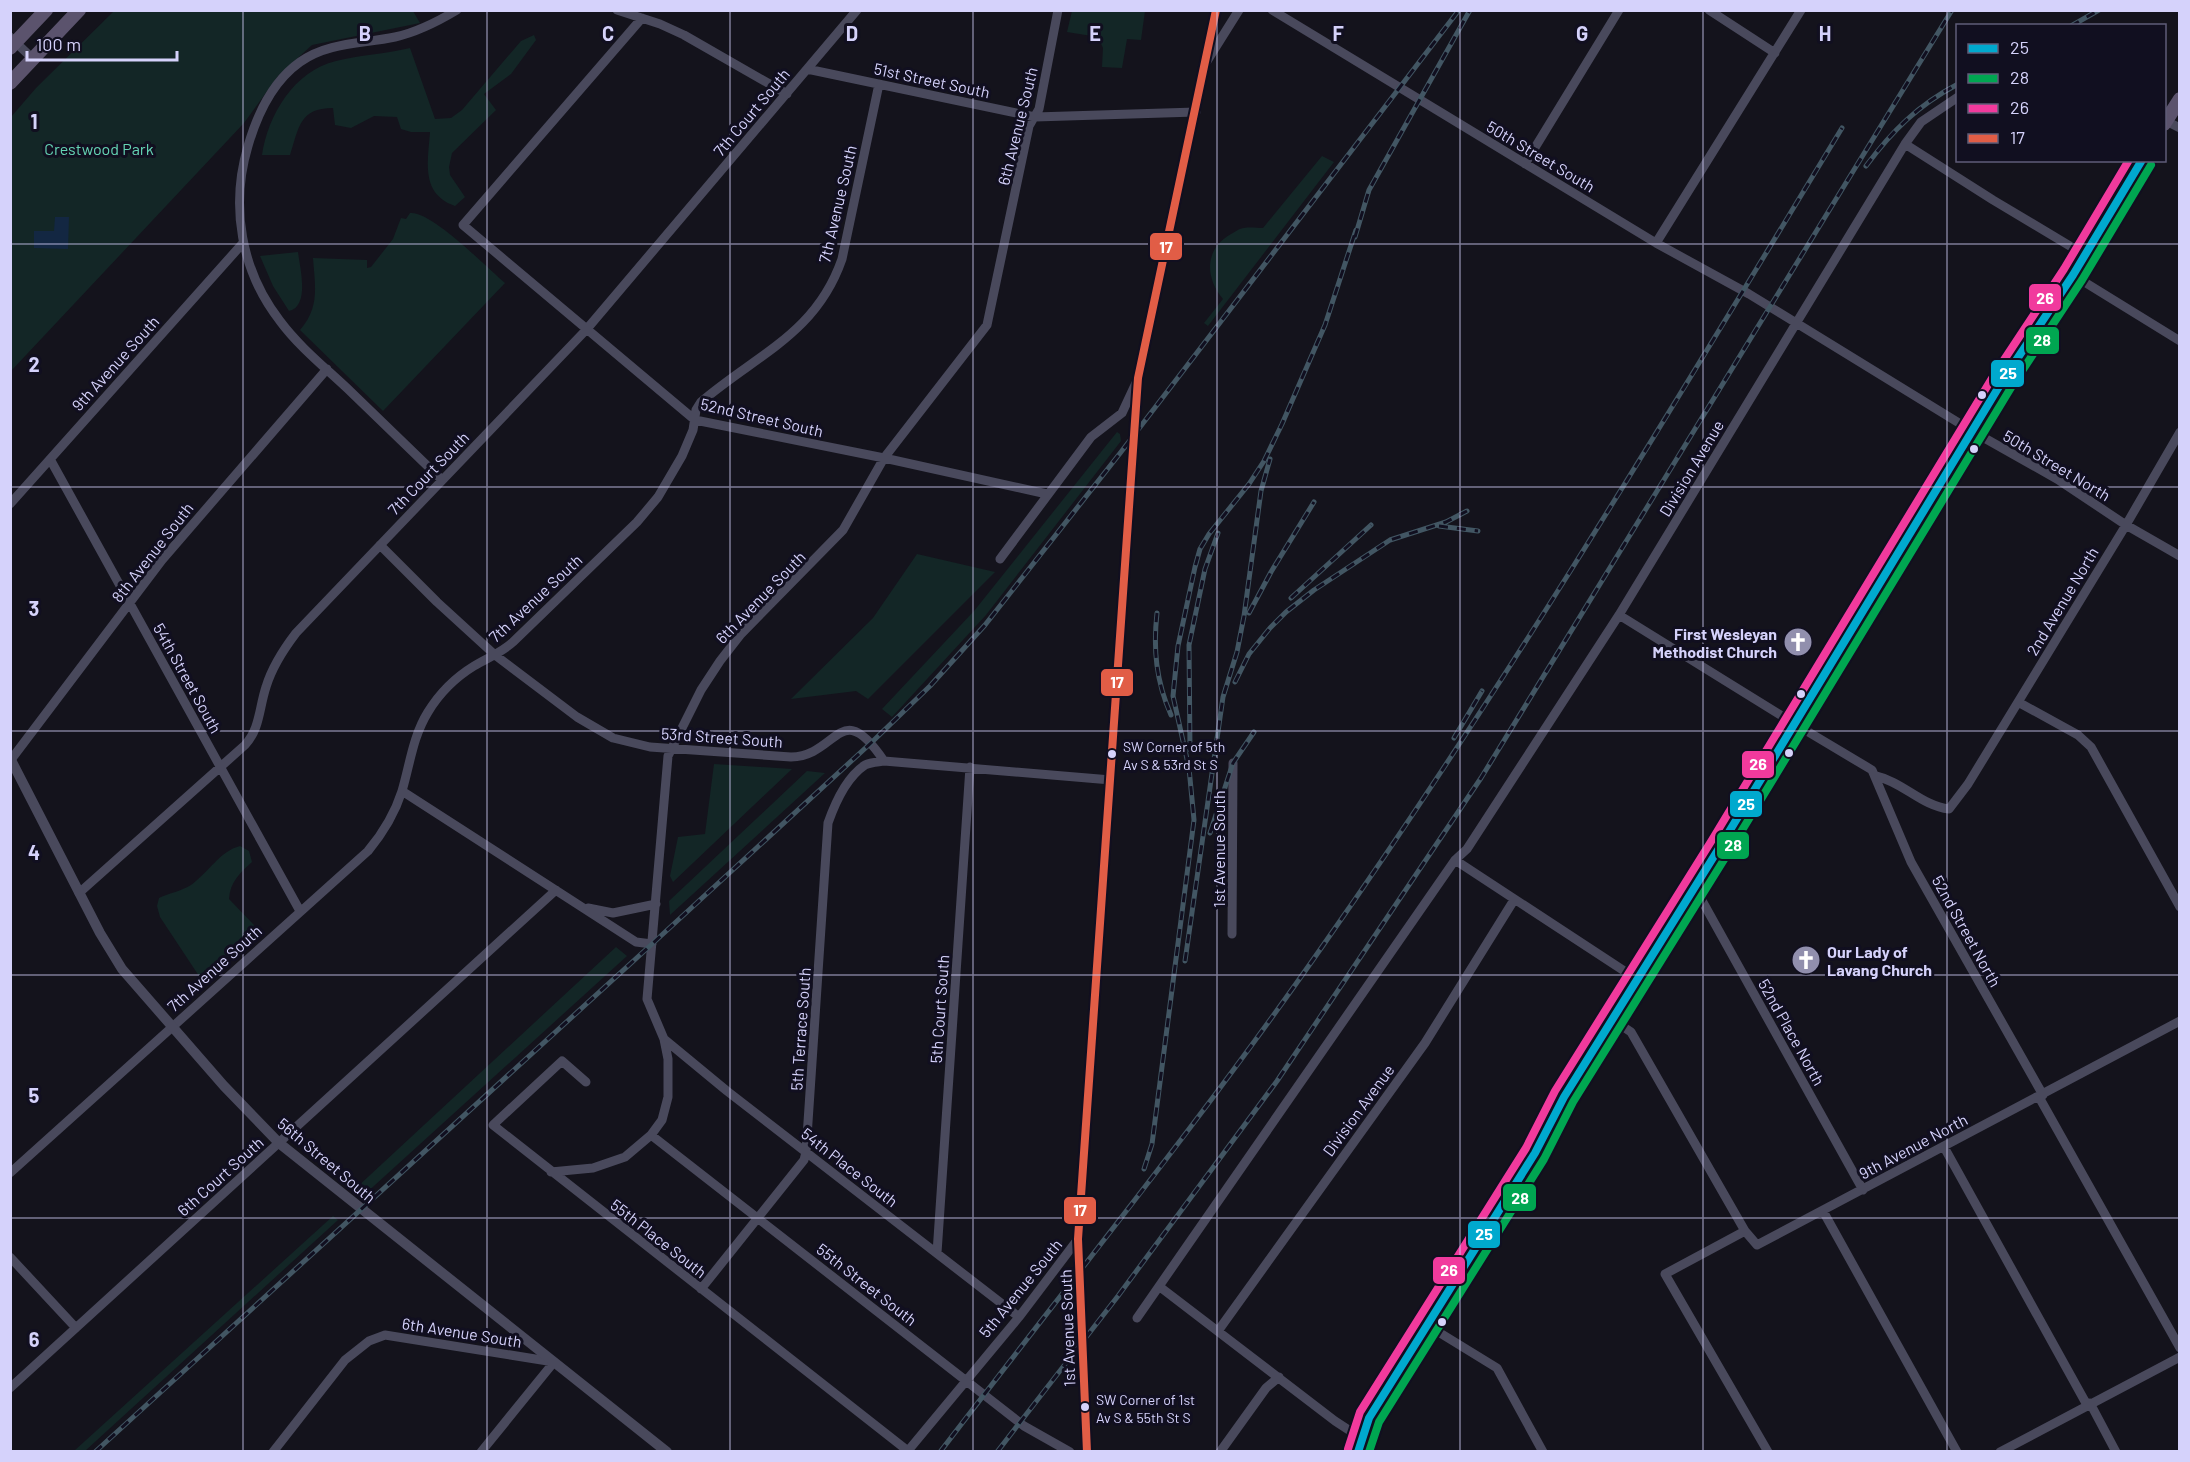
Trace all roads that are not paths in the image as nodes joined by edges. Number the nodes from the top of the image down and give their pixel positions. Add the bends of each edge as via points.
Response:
1 (46, 10) edge
2 (79, 10) edge
3 (457, 10) edge
4 (617, 10) edge
5 (857, 10) edge
6 (1058, 10) edge
7 (1216, 10) edge
8 (1239, 10) edge
9 (1272, 10) edge
10 (1619, 10) edge
11 (1709, 10) edge
12 (1801, 10) edge
13 (642, 18) junction
14 (12, 42) edge
15 (1775, 52) junction
16 (32, 58) junction
17 (1205, 63) junction
18 (807, 69) junction
19 (10, 83) edge
20 (879, 84) junction
21 (787, 94) junction
22 (1956, 98) edge
23 (2180, 99) edge
24 (1196, 112) junction
25 (1035, 117) junction
26 (2166, 120) edge
27 (2166, 122) edge
28 (2180, 128) edge
29 (1905, 144) junction
30 (2141, 162) edge
31 (1525, 164) junction
32 (243, 243) junction
33 (1656, 243) junction
34 (2085, 255) junction
35 (2073, 275) junction
36 (1797, 323) junction
37 (586, 330) junction
38 (2180, 341) edge
39 (327, 369) junction
40 (1138, 378) junction
41 (695, 420) junction
42 (1972, 431) junction
43 (2180, 432) edge
44 (884, 458) junction
45 (50, 459) junction
46 (442, 480) junction
47 (1047, 494) junction
48 (10, 504) edge
49 (2126, 525) junction
50 (380, 545) junction
51 (2180, 556) edge
52 (1000, 559) dead end
53 (130, 603) junction
54 (1619, 615) junction
55 (495, 655) junction
56 (2018, 702) junction
57 (1795, 724) junction
58 (670, 749) junction
59 (11, 760) edge
60 (884, 761) junction
61 (1233, 763) dead end
62 (970, 767) junction
63 (221, 768) junction
64 (1876, 776) junction
65 (1111, 780) junction
66 (402, 791) junction
67 (1455, 860) junction
68 (1695, 888) junction
69 (556, 891) junction
70 (79, 893) junction
71 (1514, 900) junction
72 (656, 904) junction
73 (582, 907) junction
74 (2180, 908) edge
75 (300, 911) junction
76 (1232, 934) dead end
77 (652, 944) junction
78 (1638, 980) junction
79 (1613, 1020) junction
80 (2180, 1021) edge
81 (172, 1026) junction
82 (664, 1039) junction
83 (586, 1082) dead end
84 (2041, 1096) junction
85 (651, 1135) junction
86 (279, 1143) junction
87 (1944, 1147) junction
88 (806, 1152) junction
89 (551, 1172) junction
90 (10, 1173) edge
91 (1863, 1190) junction
92 (1823, 1211) junction
93 (758, 1218) junction
94 (1745, 1231) junction
95 (1078, 1239) junction
96 (937, 1253) junction
97 (10, 1257) edge
98 (1160, 1287) junction
99 (701, 1289) junction
100 (1018, 1317) junction
101 (1137, 1318) dead end
102 (1427, 1326) junction
103 (76, 1328) junction
104 (1218, 1331) junction
105 (2180, 1348) edge
106 (2180, 1357) edge
107 (554, 1362) junction
108 (1279, 1377) junction
109 (964, 1380) junction
110 (10, 1388) edge
111 (2089, 1404) junction
112 (1360, 1445) edge
113 (277, 1450) edge
114 (907, 1451) edge
115 (481, 1452) edge
116 (667, 1452) edge
117 (1070, 1452) edge
118 (1087, 1452) edge
119 (1220, 1452) edge
120 (1543, 1452) edge
121 (1768, 1452) edge
122 (1958, 1452) edge
123 (2000, 1452) edge
124 (2116, 1452) edge

1 - 14 main road
2 - 16 main road
3 - 32 street via 404,34 325,49 298,63 280,80 257,121 246,154 239,206
4 - 13 street
5 - 18 street
6 - 25 street, 6th Avenue South
7 - 17 street, 5th Avenue South
8 - 17 street
9 - 31 street, 50th Street South
10 - 31 street
11 - 15 street
12 - 15 street
13 - 21 street via 698,42
13 - 37 street, 52nd Street South via 464,225
14 - 16 street
15 - 33 street
16 - 19 main road
17 - 24 street, 5th Avenue South
18 - 20 street, 51st Street South
18 - 21 street, 7th Court South
20 - 25 street, 51st Street South
20 - 41 street, 7th Avenue South via 842,259 832,284 803,324 701,402
21 - 37 street, 7th Court South
22 - 29 street, Division Avenue via 1921,122
23 - 26 main road
24 - 25 street, 51st Street South
24 - 40 street, 5th Avenue South
25 - 44 street, 6th Avenue South via 1029,126 987,325
27 - 28 street
29 - 34 street
29 - 36 street, Division Avenue
30 - 34 main road
31 - 33 street, 50th Street South
32 - 39 street via 255,280 274,314
32 - 45 street, 9th Avenue South
33 - 36 street, 50th Street South
34 - 35 main road
35 - 38 street
35 - 42 main road
36 - 42 street, 50th Street North
36 - 54 street, Division Avenue
37 - 41 street, 52nd Street South
37 - 46 street, 7th Court South
39 - 46 street
39 - 53 street, 8th Avenue South via 176,542
40 - 47 street via 1122,413 1091,437
40 - 65 street, 5th Avenue South
41 - 44 street, 52nd Street South
41 - 55 street, 7th Avenue South via 675,470 648,510
42 - 49 street, 50th Street North via 2057,479
42 - 57 main road
43 - 49 street, 2nd Avenue North
44 - 47 street, 52nd Street South
44 - 58 street, 6th Avenue South via 843,530 741,634 720,661
45 - 48 street, 9th Avenue South
45 - 53 street, 54th Street South
46 - 50 street, 7th Court South
47 - 52 street
49 - 51 street, 50th Street North
49 - 56 street, 2nd Avenue North
50 - 55 street, 53rd Street South
50 - 63 street, 7th Court South via 288,644 269,678 252,736
53 - 59 street, 8th Avenue South
53 - 63 street, 54th Street South
54 - 57 street
54 - 67 street, Division Avenue via 1467,849
55 - 58 street, 53rd Street South via 577,717 613,738
55 - 66 street, 7th Avenue South via 459,676 432,705 416,739
56 - 64 street, 2nd Avenue North via 1949,809 1937,808 1889,779
56 - 74 street via 2078,735 2091,747
57 - 64 street
57 - 68 main road
58 - 60 street, 53rd Street South via 798,757 810,754 835,734 849,730 872,742
58 - 72 street, 6th Avenue South
59 - 70 street, 56th Street South
60 - 62 street
60 - 88 street, 5th Terrace South via 865,766 852,779 835,802 828,823
61 - 76 street, 1st Avenue South
62 - 65 street
62 - 96 street, 5th Court South
63 - 70 street, 7th Court South
63 - 75 street, 54th Street South
64 - 84 street, 52nd Street North via 1911,862
65 - 95 street, 5th Avenue South
66 - 69 street
66 - 75 street, 7th Avenue South via 391,819 376,841
67 - 71 street
67 - 98 street, Division Avenue
68 - 78 main road
68 - 91 street, 52nd Place North
69 - 73 street
69 - 86 street, 6th Court South
70 - 81 street, 56th Street South via 122,969
71 - 78 street
71 - 104 street, Division Avenue via 1425,1043
72 - 73 street via 613,913
72 - 77 street, 6th Avenue South
73 - 77 street via 636,942
75 - 81 street, 7th Avenue South
77 - 82 street, 6th Avenue South via 647,999
78 - 79 main road
79 - 94 street via 1631,1032
79 - 102 main road
80 - 84 street, 9th Avenue North
81 - 86 street, 56th Street South
81 - 90 street, 7th Avenue South
82 - 85 street, 6th Avenue South via 668,1097 662,1120
82 - 88 street, 54th Place South
83 - 89 street, 55th Place South via 562,1061 493,1125
84 - 87 street, 9th Avenue North
84 - 105 street, 52nd Street North
85 - 89 street, 6th Avenue South via 625,1157 593,1168
85 - 93 street, 55th Street South
86 - 103 street, 6th Court South
86 - 107 street, 56th Street South
87 - 91 street, 9th Avenue North
87 - 111 street
88 - 93 street, 5th Terrace South via 804,1160
88 - 96 street, 54th Place South
89 - 99 street, 55th Place South
91 - 92 street, 9th Avenue North
92 - 94 street, 9th Avenue North via 1757,1245
92 - 122 street
93 - 99 street, 5th Terrace South
93 - 109 street, 55th Street South
94 - 121 street via 1665,1274
95 - 100 street, 5th Avenue South
95 - 118 street, 1st Avenue South
96 - 100 street, 54th Place South
97 - 103 street
98 - 101 street, Division Avenue
98 - 104 street
99 - 114 street, 55th Place South
100 - 109 street, 5th Avenue South
102 - 112 main road via 1370,1418
102 - 120 street via 1497,1368
103 - 110 street, 6th Court South
104 - 108 street
106 - 111 street
107 - 113 street, 6th Avenue South via 385,1335 369,1341 345,1360
107 - 115 street
107 - 116 street, 56th Street South
108 - 112 street via 1335,1420
108 - 119 street via 1266,1388
109 - 114 street, 5th Avenue South
109 - 117 street, 55th Street South via 1024,1426
111 - 123 street
111 - 124 street

